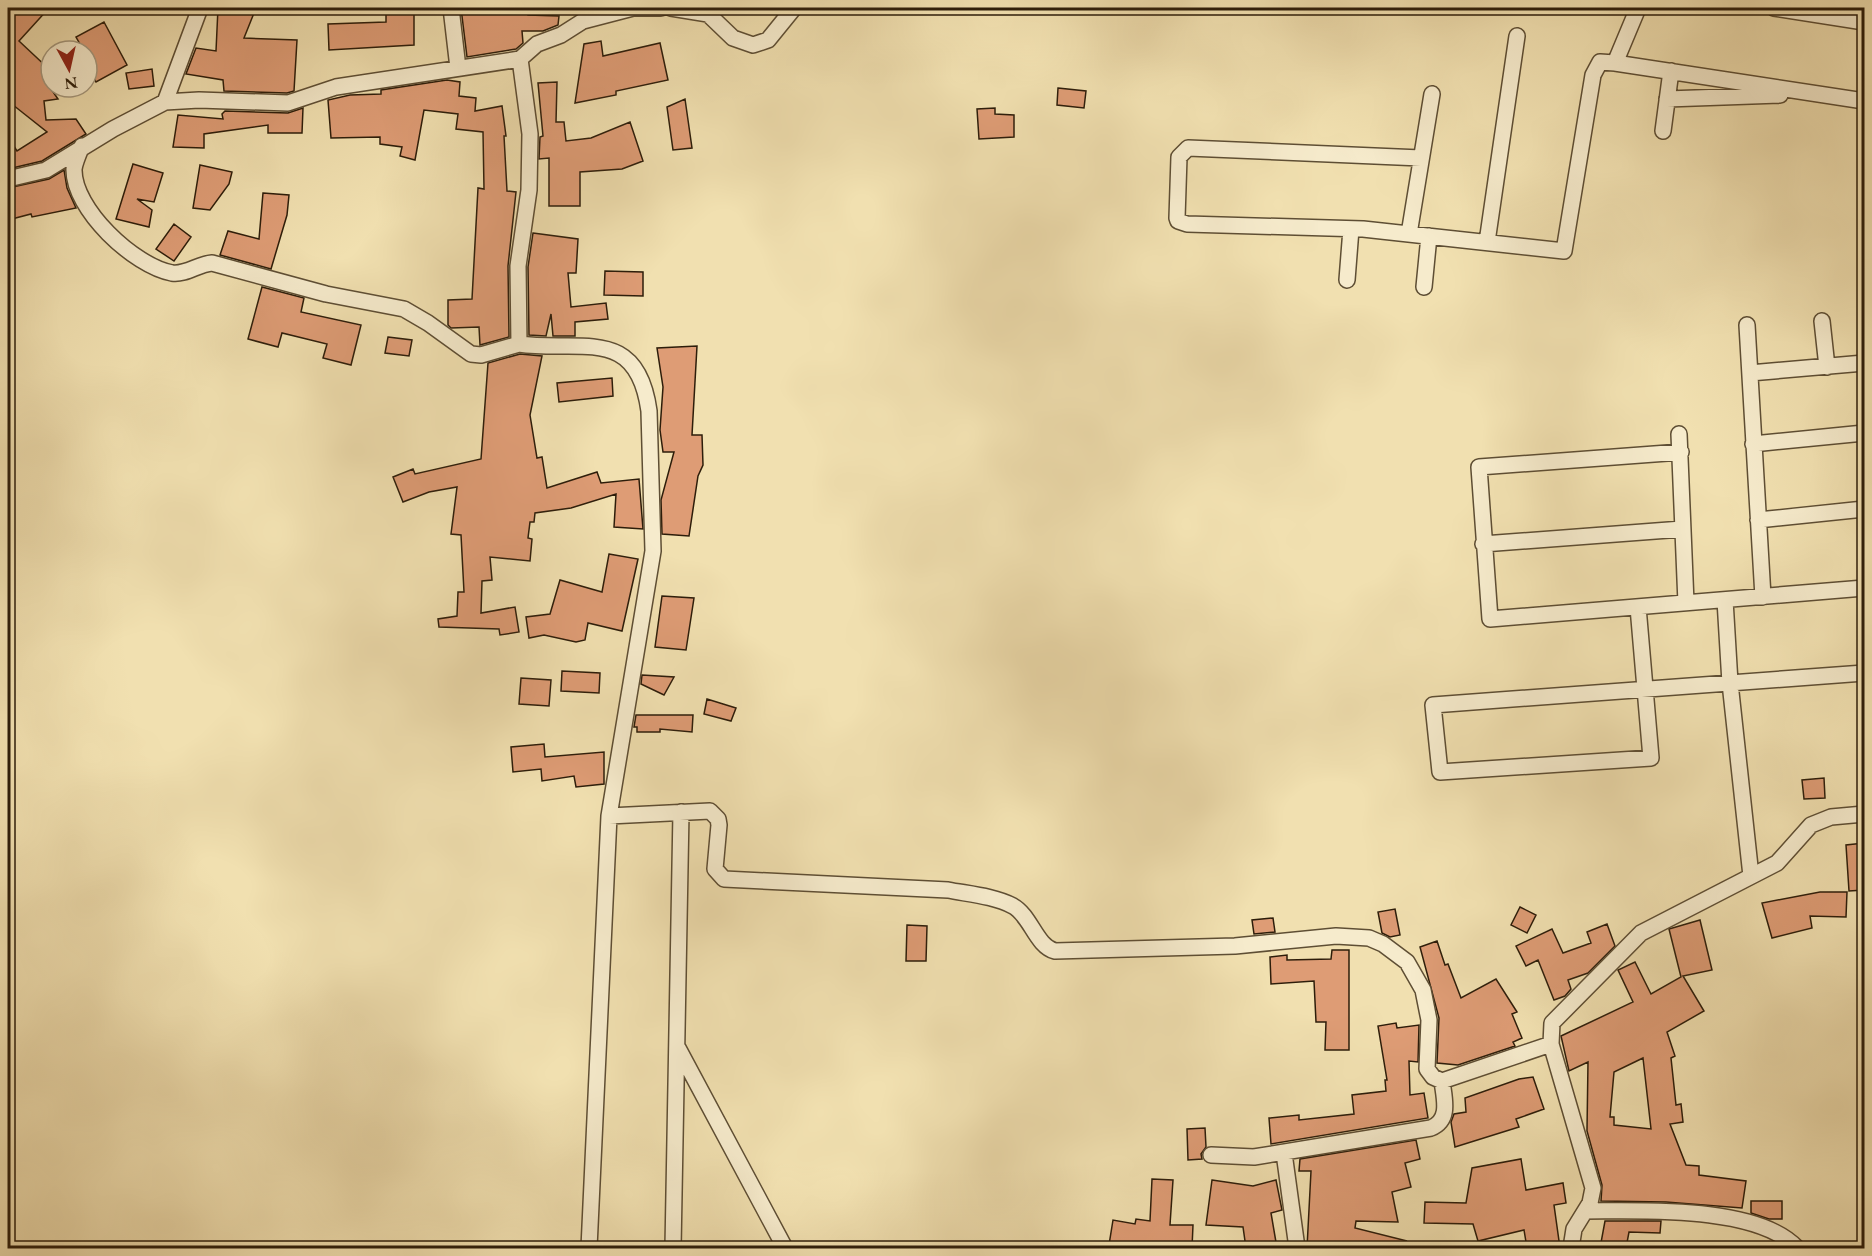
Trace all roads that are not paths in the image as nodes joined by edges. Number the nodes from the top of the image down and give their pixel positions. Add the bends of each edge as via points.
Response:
1 (200, 8) edge
2 (451, 8) edge
3 (661, 8) edge
4 (671, 8) edge
5 (794, 8) edge
6 (1638, 8) edge
7 (1774, 8) edge
8 (1864, 22) edge
9 (1517, 36) dead end
10 (520, 59) junction
11 (1615, 63) junction
12 (458, 68) junction
13 (1671, 71) junction
14 (1816, 93) junction
15 (1432, 94) dead end
16 (1667, 99) junction
17 (1864, 101) edge
18 (165, 102) junction
19 (1663, 131) dead end
20 (82, 146) junction
21 (1421, 158) junction
22 (8, 179) edge
23 (1351, 229) junction
24 (1409, 234) junction
25 (1429, 236) junction
26 (1487, 242) junction
27 (1347, 280) dead end
28 (1424, 287) dead end
29 (1822, 321) dead end
30 (1747, 325) dead end
31 (519, 344) junction
32 (1864, 363) edge
33 (1827, 367) junction
34 (1750, 373) junction
35 (1864, 433) edge
36 (1679, 434) dead end
37 (1753, 444) junction
38 (1681, 452) junction
39 (1864, 510) edge
40 (1758, 520) junction
41 (1682, 529) junction
42 (1483, 544) junction
43 (1864, 588) edge
44 (1763, 597) junction
45 (1725, 600) junction
46 (1686, 603) junction
47 (1638, 607) junction
48 (1864, 673) edge
49 (1730, 683) junction
50 (1643, 689) junction
51 (681, 812) junction
52 (1864, 814) edge
53 (609, 816) junction
54 (1751, 876) junction
55 (1551, 1044) junction
56 (676, 1045) junction
57 (1442, 1081) junction
58 (1284, 1153) junction
59 (1211, 1155) dead end
60 (1585, 1211) junction
61 (589, 1248) edge
62 (673, 1248) edge
63 (785, 1248) edge
64 (1297, 1248) edge
65 (1571, 1248) edge
66 (1797, 1248) edge

1 - 18 street
2 - 12 street
3 - 10 street via 633,8 583,21 537,44
4 - 5 street via 708,14 733,38 753,45 768,40
6 - 11 street
7 - 8 street
9 - 26 street
10 - 12 street
10 - 31 street via 530,134 529,190 518,266
11 - 13 street
11 - 26 street via 1600,62 1593,75 1564,251
12 - 18 street via 336,87 288,103
13 - 14 street
13 - 16 street
14 - 16 street
14 - 17 street
15 - 21 street
16 - 19 street
18 - 20 street
20 - 22 street via 46,170
20 - 31 street via 75,174 92,214 120,244 165,271 180,273 212,263 326,294 404,309 471,354 481,355
21 - 23 street via 1195,148 1182,151 1179,157 1177,218 1182,224
21 - 24 street
23 - 24 street
23 - 27 street
24 - 25 street
25 - 26 street
25 - 28 street
29 - 33 street
30 - 34 street
31 - 53 street via 591,345 606,349 638,371 646,389 653,551
32 - 33 street
33 - 34 street
34 - 37 street
35 - 37 street
36 - 38 street
37 - 40 street
38 - 41 street
38 - 42 street via 1479,467
39 - 40 street
40 - 44 street
41 - 42 street
41 - 46 street
42 - 47 street via 1490,619
43 - 44 street
44 - 45 street
45 - 46 street
45 - 49 street
46 - 47 street
47 - 50 street
48 - 49 street
49 - 50 street
49 - 54 street
50 - 50 street via 1433,705 1440,772 1651,758
51 - 53 street
51 - 56 street
51 - 57 street via 710,811 718,819 715,869 724,879 948,890 982,896 1016,908 1046,947 1055,951 1214,947 1336,936 1369,938 1407,962 1423,990 1429,1020 1428,1072
52 - 54 street via 1831,817 1811,825 1777,863
53 - 61 street
54 - 55 street via 1641,933 1556,1018
55 - 57 street
55 - 60 street via 1591,1175 1593,1196
56 - 62 street
56 - 63 street
57 - 58 street via 1445,1115 1435,1126
58 - 59 street via 1240,1158
58 - 64 street
60 - 65 street via 1574,1229
60 - 66 street via 1686,1211 1709,1215 1762,1228

